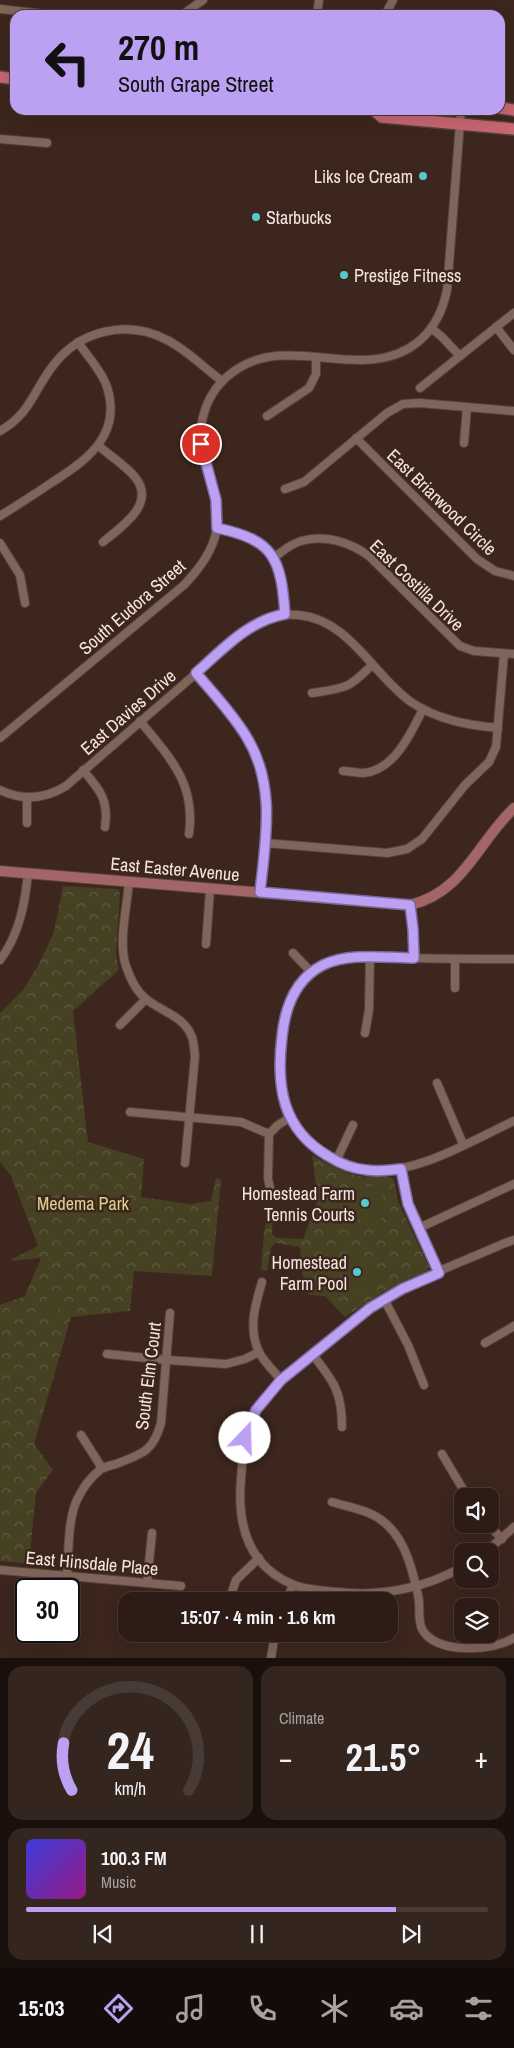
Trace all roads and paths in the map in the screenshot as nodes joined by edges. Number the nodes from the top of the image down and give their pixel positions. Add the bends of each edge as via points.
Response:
1 (203, 0) edge
2 (189, 10) edge
3 (381, 115) edge
4 (461, 115) edge
5 (460, 124) junction
6 (514, 129) edge
7 (0, 139) edge
8 (47, 143) dead end
9 (514, 313) edge
10 (431, 328) junction
11 (496, 328) junction
12 (78, 342) junction
13 (514, 350) edge
14 (460, 356) junction
15 (316, 357) junction
16 (222, 382) junction
17 (420, 388) dead end
18 (467, 407) junction
19 (514, 411) edge
20 (267, 416) dead end
21 (0, 431) edge
22 (356, 438) junction
23 (464, 442) dead end
24 (99, 446) junction
25 (285, 489) dead end
26 (0, 516) edge
27 (217, 528) junction
28 (103, 542) dead end
29 (0, 544) edge
30 (273, 558) junction
31 (514, 576) edge
32 (25, 603) dead end
33 (285, 614) junction
34 (504, 654) junction
35 (514, 654) edge
36 (372, 665) junction
37 (196, 673) junction
38 (312, 693) dead end
39 (424, 709) junction
40 (140, 721) junction
41 (498, 728) junction
42 (0, 738) edge
43 (84, 770) junction
44 (343, 771) dead end
45 (0, 790) edge
46 (27, 798) junction
47 (514, 808) edge
48 (27, 823) dead end
49 (104, 827) dead end
50 (188, 834) dead end
51 (265, 843) junction
52 (0, 871) edge
53 (28, 873) junction
54 (129, 882) junction
55 (210, 890) junction
56 (260, 892) junction
57 (410, 905) junction
58 (206, 944) dead end
59 (293, 953) dead end
60 (370, 957) junction
61 (414, 958) junction
62 (455, 958) junction
63 (0, 960) edge
64 (514, 960) edge
65 (311, 972) junction
66 (455, 988) dead end
67 (146, 999) junction
68 (120, 1025) dead end
69 (365, 1033) dead end
70 (436, 1083) dead end
71 (130, 1112) dead end
72 (190, 1118) junction
73 (289, 1118) junction
74 (514, 1121) edge
75 (353, 1125) dead end
76 (269, 1134) junction
77 (463, 1144) junction
78 (336, 1161) junction
79 (186, 1163) dead end
80 (401, 1169) junction
81 (514, 1184) edge
82 (272, 1197) dead end
83 (419, 1228) junction
84 (514, 1240) edge
85 (439, 1273) junction
86 (262, 1282) dead end
87 (384, 1299) junction
88 (170, 1313) dead end
89 (514, 1326) edge
90 (485, 1343) dead end
91 (259, 1352) junction
92 (107, 1354) dead end
93 (313, 1355) junction
94 (167, 1360) junction
95 (281, 1380) junction
96 (424, 1385) dead end
97 (342, 1427) dead end
98 (81, 1435) dead end
99 (442, 1454) dead end
100 (102, 1468) junction
101 (462, 1488) edge
102 (332, 1502) dead end
103 (514, 1527) edge
104 (152, 1532) dead end
105 (497, 1533) edge
106 (502, 1538) junction
107 (496, 1543) edge
108 (259, 1558) junction
109 (0, 1570) edge
110 (454, 1571) edge
111 (67, 1576) junction
112 (147, 1583) junction
113 (293, 1584) junction
114 (180, 1586) dead end
115 (416, 1586) junction
116 (230, 1592) edge
117 (290, 1592) edge
118 (333, 1592) edge
119 (381, 1592) edge
120 (514, 1638) edge
121 (274, 1642) edge
122 (271, 1658) edge

1 - 2 street
3 - 5 main road
4 - 5 street, South Eudora Street
5 - 6 main road
5 - 10 street, South Eudora Street via 447,290 440,314
7 - 8 street
9 - 11 street
10 - 14 street
10 - 15 street, South Eudora Street via 412,346 384,359 363,361
11 - 13 street
11 - 14 street
12 - 16 street via 117,329 149,332 175,345
12 - 21 street via 59,358 21,414
12 - 24 street via 107,386 109,420
14 - 17 street
15 - 16 street, South Eudora Street via 279,355 257,359 240,367
15 - 20 street via 316,374 309,388
16 - 27 street, South Eudora Street via 211,393 207,403 201,435 204,460 214,486
18 - 19 street
18 - 22 street via 403,404
18 - 23 street
22 - 25 street via 304,482
22 - 31 street, East Briarwood Circle via 477,559 495,571
24 - 26 street via 77,467
24 - 28 street via 134,476 141,493 134,516
27 - 30 street via 248,536
27 - 42 street, South Eudora Street via 207,556 184,585
29 - 32 street via 20,575
30 - 33 street via 283,582
30 - 34 street, East Costilla Drive via 292,545 307,540 334,540 352,545 369,556 454,642 474,651
33 - 36 street, East Davies Drive via 318,619 334,628
33 - 37 street, East Davies Drive via 250,626
34 - 35 street, East Costilla Drive
34 - 41 street
36 - 38 street via 351,685
36 - 39 street, East Davies Drive via 405,697
37 - 40 street, East Davies Drive
37 - 51 street via 237,723 257,757 267,796
39 - 41 street, East Davies Drive via 449,721
39 - 44 street via 388,762 376,770
40 - 43 street, East Davies Drive
40 - 50 street via 183,778 191,810
41 - 51 street via 496,747 489,762 415,845 387,853
43 - 46 street, East Davies Drive via 58,791
43 - 49 street via 102,794 106,808
45 - 46 street, East Davies Drive
46 - 48 street
47 - 57 street, East Easter Avenue via 446,889
51 - 56 street
52 - 53 street, East Easter Avenue
53 - 54 street, East Easter Avenue
53 - 63 street via 19,923
54 - 55 street, East Easter Avenue
54 - 67 street via 124,955 131,979
55 - 56 street, East Easter Avenue
55 - 58 street
56 - 57 street, East Easter Avenue
57 - 61 street
59 - 65 street
60 - 61 street
60 - 65 street via 344,958
60 - 69 street
61 - 62 street
62 - 64 street
62 - 66 street
65 - 73 street via 293,995 284,1017 279,1074
67 - 68 street
67 - 72 street via 180,1020 192,1037
70 - 77 street
71 - 72 street
72 - 76 street via 241,1122
72 - 79 street
73 - 76 street
73 - 78 street via 313,1147
74 - 77 street
75 - 78 street
76 - 82 street via 268,1179
77 - 80 street
78 - 80 street via 364,1170
80 - 83 street via 408,1204
81 - 83 street
83 - 85 street
84 - 85 street
85 - 87 street
86 - 91 street via 253,1320
87 - 93 street via 346,1325
87 - 96 street
88 - 94 street, South Elm Court
89 - 90 street
91 - 94 street via 226,1364
91 - 95 street
92 - 94 street
93 - 95 street
93 - 97 street via 336,1388 342,1407
94 - 100 street, South Elm Court via 161,1422 155,1441 138,1456
95 - 108 street via 256,1410 244,1444 240,1517 250,1545
98 - 100 street
99 - 101 street
100 - 111 street, South Elm Court via 83,1488 74,1505
102 - 115 street via 370,1513 388,1525 405,1549
103 - 106 street
104 - 112 street
105 - 106 street
106 - 107 street
108 - 113 street via 278,1576
108 - 116 street via 236,1580
109 - 111 street, East Hinsdale Place
110 - 115 street
111 - 112 street, East Hinsdale Place
112 - 114 street, East Hinsdale Place
113 - 117 street
113 - 118 street
115 - 119 street
115 - 120 street via 420,1625 433,1641 477,1648
121 - 122 street

